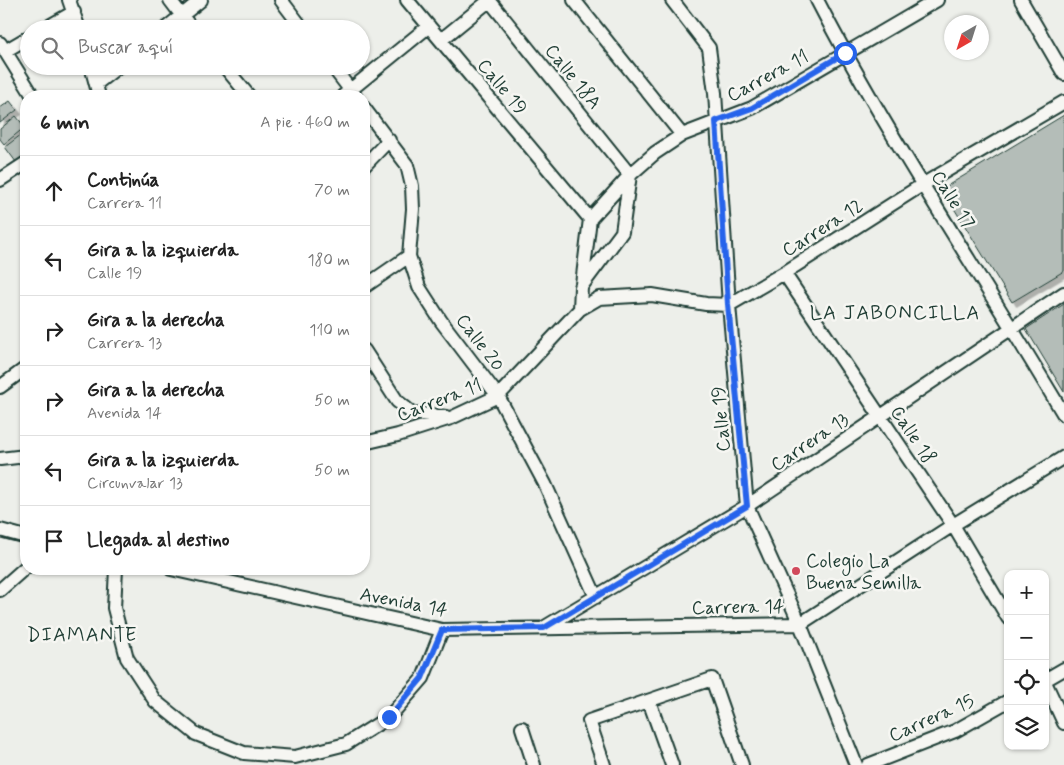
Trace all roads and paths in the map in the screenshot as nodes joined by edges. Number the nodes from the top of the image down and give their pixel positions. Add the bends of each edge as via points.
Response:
1 (68, 0) edge
2 (170, 0) edge
3 (201, 0) edge
4 (281, 0) edge
5 (407, 0) edge
6 (490, 0) edge
7 (574, 0) edge
8 (672, 0) edge
9 (817, 0) edge
10 (938, 0) edge
11 (1021, 0) edge
12 (74, 12) junction
13 (181, 16) junction
14 (60, 20) edge
15 (76, 20) edge
16 (176, 20) edge
17 (184, 20) edge
18 (296, 20) edge
19 (429, 26) junction
20 (20, 40) edge
21 (441, 40) junction
22 (2, 47) edge
23 (845, 53) junction
24 (1064, 74) edge
25 (94, 75) edge
26 (111, 75) edge
27 (232, 75) edge
28 (337, 75) edge
29 (29, 90) edge
30 (98, 90) edge
31 (244, 90) edge
32 (347, 90) edge
33 (354, 90) edge
34 (1064, 102) edge
35 (370, 116) edge
36 (716, 121) junction
37 (682, 135) junction
38 (389, 140) junction
39 (370, 160) edge
40 (20, 167) edge
41 (630, 176) junction
42 (0, 180) edge
43 (922, 185) junction
44 (590, 220) junction
45 (409, 256) junction
46 (784, 273) junction
47 (370, 283) edge
48 (582, 286) junction
49 (1064, 293) edge
50 (728, 304) junction
51 (580, 309) junction
52 (1012, 327) junction
53 (370, 359) edge
54 (20, 372) edge
55 (0, 386) edge
56 (498, 396) junction
57 (1064, 415) edge
58 (879, 416) junction
59 (451, 418) junction
60 (370, 442) edge
61 (20, 457) edge
62 (1064, 457) edge
63 (0, 459) edge
64 (747, 506) junction
65 (953, 524) junction
66 (0, 530) edge
67 (20, 535) edge
68 (20, 572) edge
69 (116, 575) edge
70 (198, 575) edge
71 (0, 590) edge
72 (596, 596) junction
73 (1006, 615) edge
74 (800, 624) junction
75 (544, 628) junction
76 (442, 630) junction
77 (1064, 670) edge
78 (1049, 679) edge
79 (1049, 690) edge
80 (649, 701) junction
81 (1004, 703) edge
82 (1064, 724) edge
83 (522, 728) dead end
84 (534, 765) edge
85 (604, 765) edge
86 (672, 765) edge
87 (742, 765) edge
88 (856, 765) edge
89 (868, 765) edge

1 - 12 street
2 - 13 street
3 - 13 street
4 - 18 street
5 - 19 street, Calle 19
6 - 21 street
6 - 41 street, Calle 18A
7 - 37 street
8 - 36 street, Calle 19 via 709,48
9 - 23 street, Calle 17
10 - 23 street, Carrera 11
11 - 24 street
12 - 14 street
12 - 15 street
13 - 16 street
13 - 17 street
19 - 21 street, Calle 19
19 - 33 street
20 - 22 street
21 - 44 street, Calle 19
22 - 29 street
23 - 36 street, Carrera 11 via 752,108
23 - 43 street, Calle 17
25 - 30 street
26 - 30 street
27 - 31 street
28 - 32 street
34 - 43 street, Carrera 12
35 - 38 street, Calle 20
36 - 37 street, Carrera 11
36 - 50 street, Calle 19
37 - 41 street, Carrera 11 via 654,153
38 - 39 street
38 - 45 street, Calle 20 via 407,165 412,186
40 - 42 street
41 - 44 street
41 - 48 street via 622,232
43 - 46 street, Carrera 12
43 - 52 street, Calle 17
44 - 48 street
45 - 47 street
45 - 56 street, Calle 20 via 419,287
46 - 50 street, Carrera 12
46 - 58 street, Calle 18
48 - 51 street
49 - 52 street, Carrera 13
50 - 51 street via 706,304 652,295 599,298
50 - 64 street, Calle 19
51 - 56 street, Carrera 11
52 - 57 street, Calle 17
52 - 58 street, Carrera 13
53 - 59 street via 397,401 412,413
54 - 55 street
56 - 59 street, Carrera 11
56 - 72 street, Calle 20 via 545,484
58 - 64 street, Carrera 13
58 - 65 street, Calle 18
59 - 60 street, Carrera 11
61 - 63 street
62 - 65 street, Carrera 14
64 - 72 street, Carrera 13
64 - 74 street, Calle 19
65 - 73 street, Calle 18
65 - 74 street, Carrera 14
66 - 67 street
68 - 71 street
69 - 76 street via 114,608 127,658 156,701 196,734 244,753 295,757 346,744 389,717 417,684
70 - 76 street, Avenida 14
72 - 75 street, Carrera 13
74 - 75 street, Carrera 14
74 - 88 street, Calle 19
75 - 76 street, Avenida 14
77 - 78 street
79 - 82 street
80 - 85 street via 589,721
80 - 86 street
80 - 87 street via 712,679
81 - 89 street, Carrera 15 via 955,731
83 - 84 street

